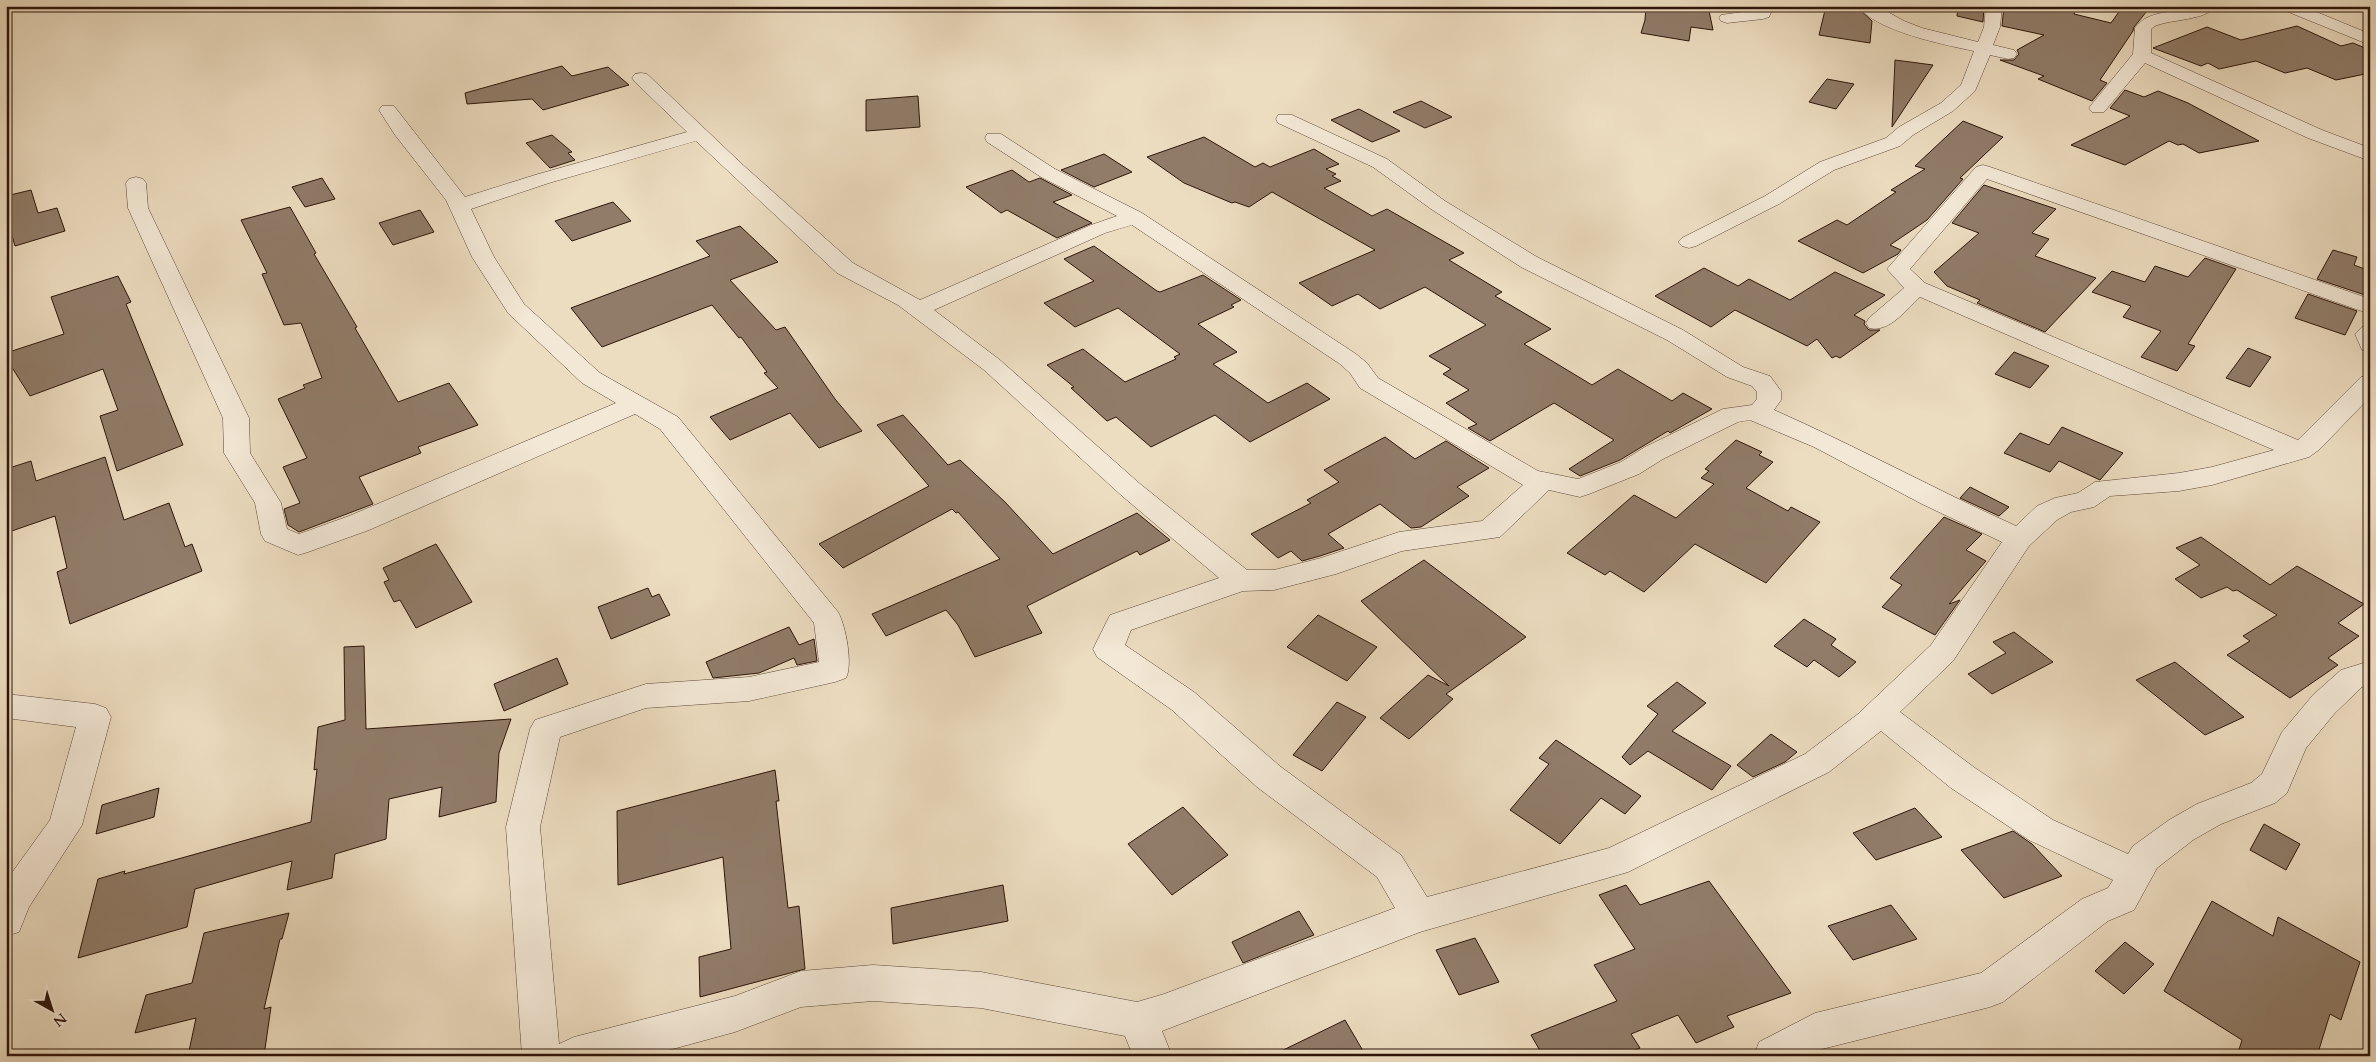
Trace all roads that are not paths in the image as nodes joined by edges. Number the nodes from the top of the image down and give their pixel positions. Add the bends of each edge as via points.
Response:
1 (1766, 6) edge
2 (1866, 6) edge
3 (1994, 6) edge
4 (2154, 6) edge
5 (2208, 6) edge
6 (2286, 6) edge
7 (2179, 16) junction
8 (1727, 18) dead end
9 (2370, 40) edge
10 (1984, 48) junction
11 (2008, 54) dead end
12 (2142, 55) junction
13 (641, 78) dead end
14 (2098, 108) dead end
15 (388, 110) dead end
16 (1285, 119) dead end
17 (701, 134) junction
18 (994, 138) dead end
19 (2370, 155) edge
20 (136, 183) dead end
21 (459, 206) junction
22 (1135, 217) junction
23 (1689, 242) dead end
24 (1917, 288) junction
25 (2370, 307) edge
26 (917, 309) junction
27 (1877, 323) dead end
28 (2370, 332) edge
29 (2370, 345) edge
30 (2370, 382) edge
31 (636, 404) junction
32 (1758, 414) junction
33 (2300, 451) junction
34 (1543, 481) junction
35 (2019, 539) junction
36 (1241, 581) junction
37 (2370, 673) edge
38 (6, 706) edge
39 (1892, 722) dead end
40 (2136, 874) junction
41 (1419, 916) junction
42 (6, 920) edge
43 (1137, 1020) junction
44 (542, 1056) edge
45 (574, 1056) edge
46 (1154, 1056) edge
47 (1773, 1056) edge

1 - 8 street via 1763,14
2 - 10 street via 1879,17 1920,32
3 - 10 street via 1992,27
4 - 7 street
5 - 7 street
6 - 9 street
7 - 12 street via 2158,19 2143,28
10 - 11 street
10 - 23 street via 1969,87 1947,107 1893,142 1827,166 1772,200
12 - 14 street
12 - 19 street via 2315,134
13 - 17 street
15 - 21 street
16 - 32 street via 1380,163 1438,205 1529,262 1676,335 1735,372 1761,381 1769,391 1770,400
17 - 21 street
17 - 26 street via 845,268
18 - 22 street via 1048,173
20 - 31 street via 138,208 236,418 237,453 268,503 275,534 298,545 359,524
21 - 31 street via 483,257 516,308 590,378
22 - 26 street via 1098,229
22 - 34 street via 1348,359 1369,383 1531,478
24 - 25 street via 1898,269 1983,171
24 - 27 street
24 - 33 street
26 - 36 street via 992,365 1130,489
28 - 29 street
30 - 33 street
31 - 44 street via 669,423 828,620 835,670 749,689 646,696 546,729 523,827
32 - 34 street via 1732,415 1654,452 1630,468 1580,488
32 - 35 street via 1824,442
33 - 35 street via 2179,482 2104,488 2085,501 2064,504 2047,513
34 - 36 street via 1490,530 1399,542 1326,567 1274,580
35 - 41 street via 1942,653 1869,723 1817,763 1616,861
36 - 41 street via 1120,623 1108,649 1183,701 1269,778 1389,866
37 - 40 street via 2352,678 2324,704 2293,741 2275,783 2263,793 2209,814 2181,830 2145,857
38 - 42 street via 96,717 65,825 14,900
39 - 40 street via 1963,778 2041,830
40 - 47 street via 2121,900 2096,910 1990,989 1815,1032
41 - 43 street
43 - 45 street via 981,990 873,983 801,989 735,1014
43 - 46 street

